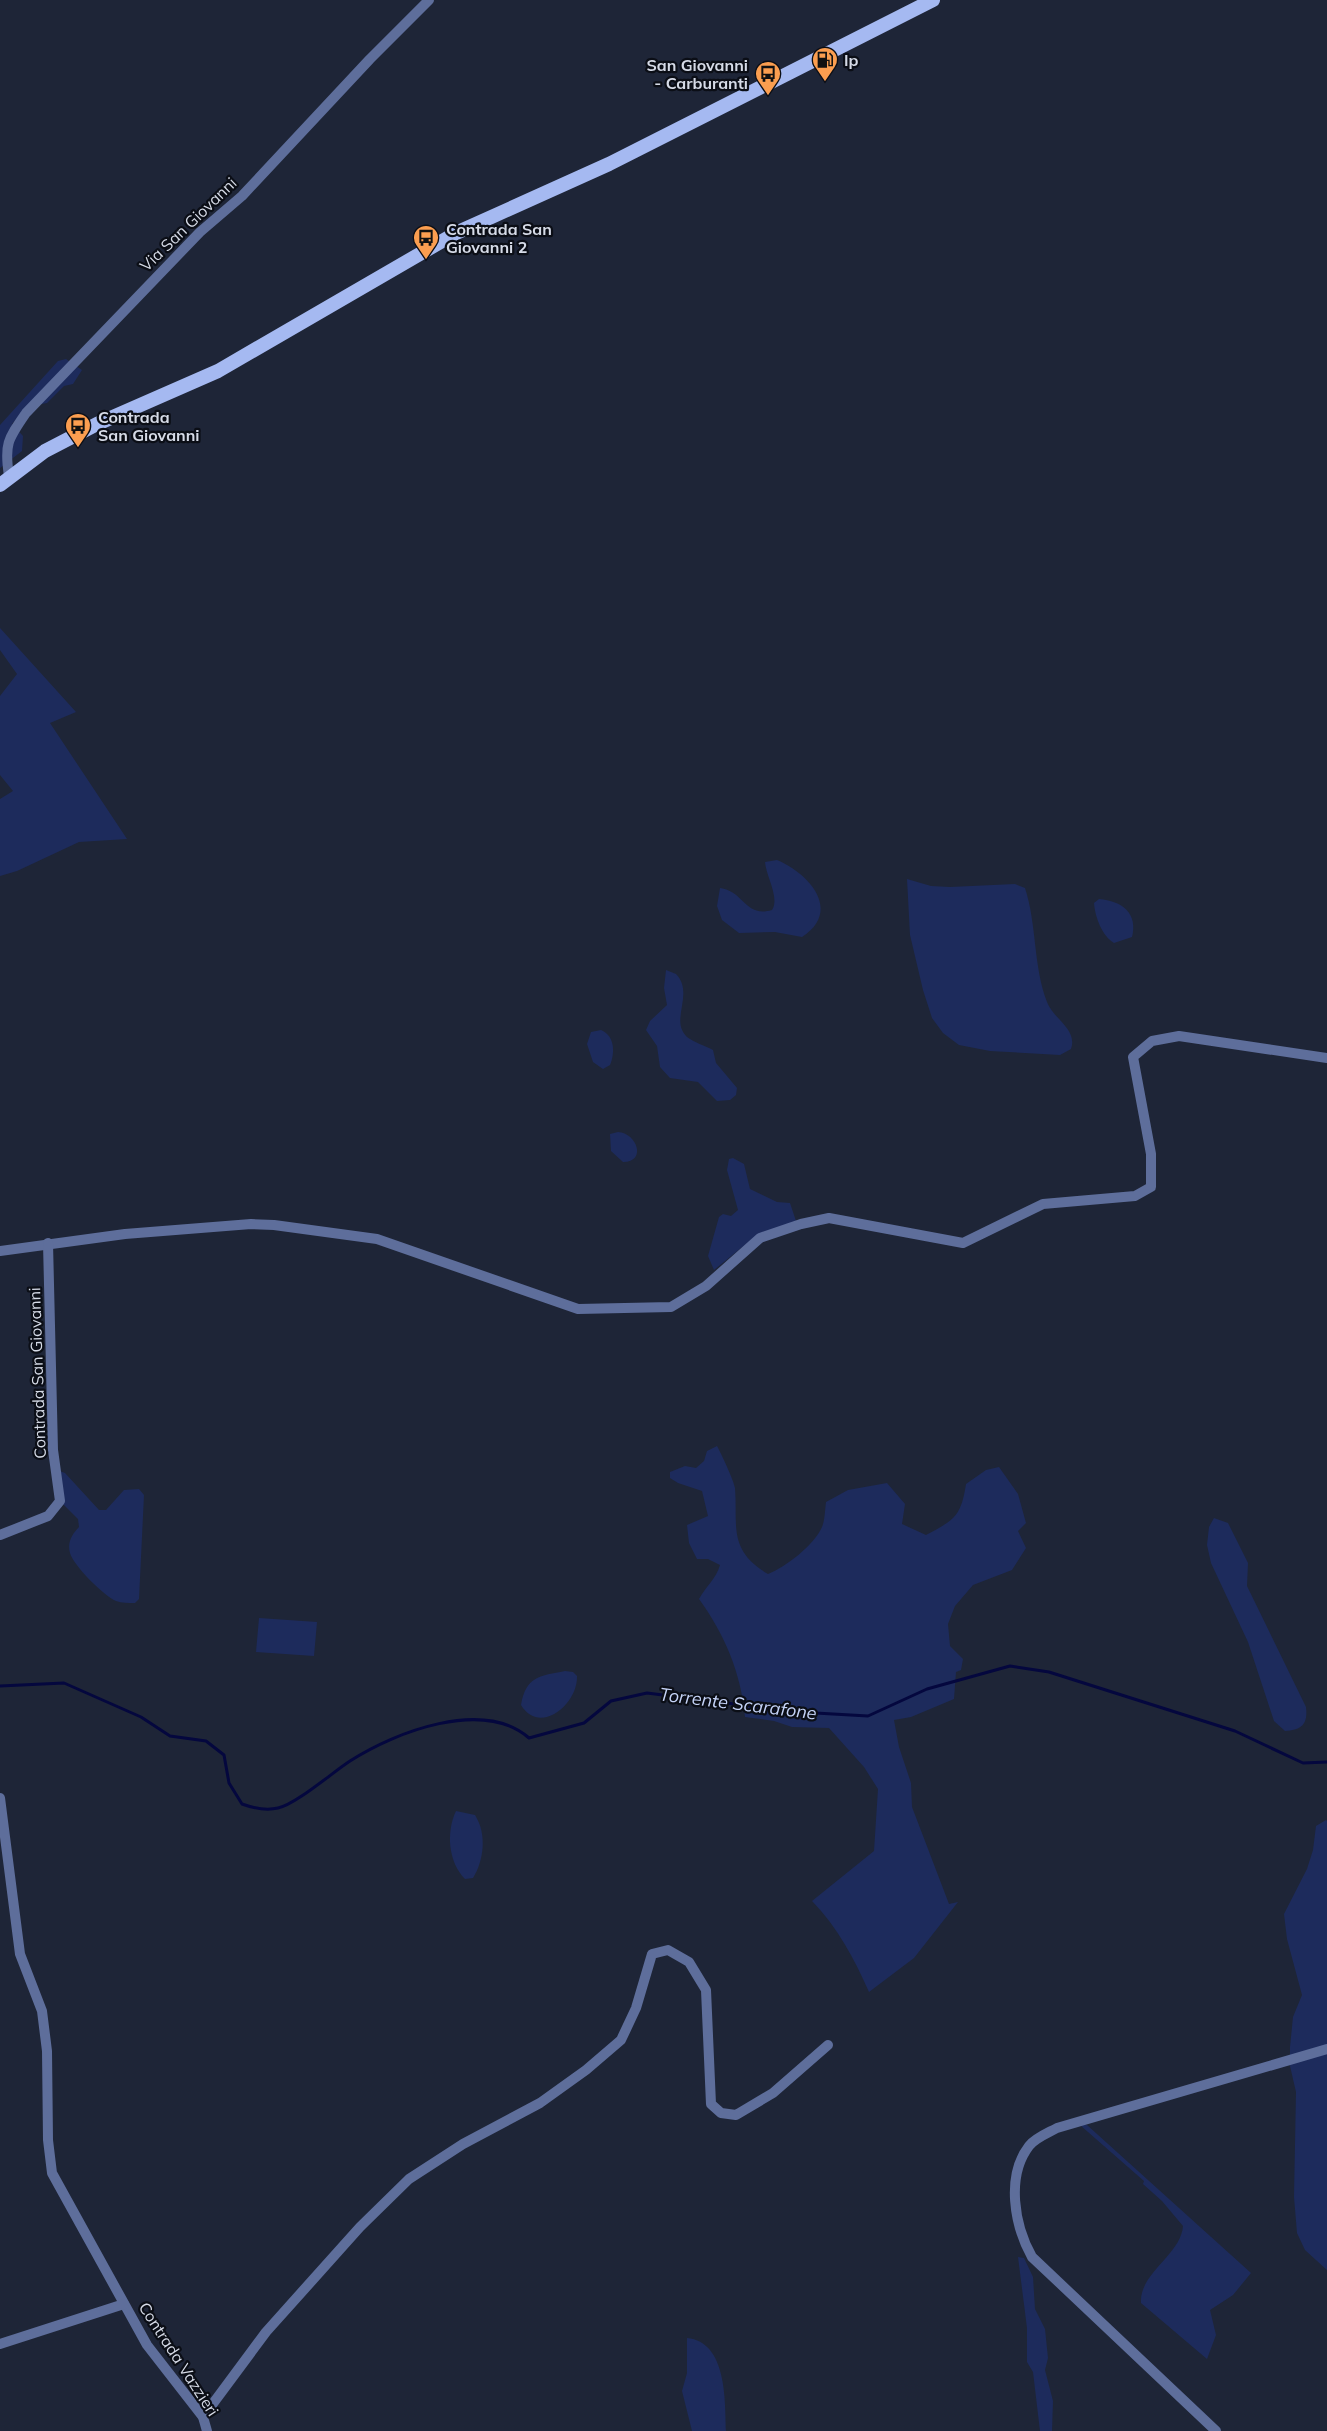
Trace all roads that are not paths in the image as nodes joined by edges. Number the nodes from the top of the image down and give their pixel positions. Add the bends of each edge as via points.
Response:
1 (429, 0) edge
2 (933, 0) edge
3 (4, 481) edge
4 (1327, 1058) edge
5 (48, 1243) junction
6 (0, 1251) edge
7 (0, 1534) edge
8 (0, 1798) edge
9 (828, 2045) dead end
10 (1327, 2049) edge
11 (124, 2304) junction
12 (0, 2344) edge
13 (203, 2417) junction
14 (207, 2431) edge
15 (1216, 2431) edge

1 - 3 street, Via San Giovanni via 242,196 200,232 26,413 8,439
2 - 3 main road via 609,164 456,233 218,371 45,451
4 - 5 street via 1179,1036 1152,1041 1133,1057 1151,1154 1151,1187 1135,1196 1043,1204 963,1243 830,1218 801,1224 760,1238 706,1286 671,1307 578,1309 377,1239 274,1225
5 - 6 street
5 - 7 street, Contrada San Giovanni via 52,1450 60,1501 48,1516
8 - 11 street via 20,1954 42,2011 52,2174
9 - 13 street via 773,2093 736,2115 721,2113 711,2104 706,1990 689,1962 668,1950 652,1954 636,2008 621,2040 540,2103 463,2144 409,2179 360,2227 266,2332
10 - 15 street via 1057,2128 1031,2144 1018,2166 1015,2192 1022,2240 1032,2257
11 - 12 street
11 - 13 street, Contrada Vazzieri via 147,2344
13 - 14 street, Contrada Vazzieri

